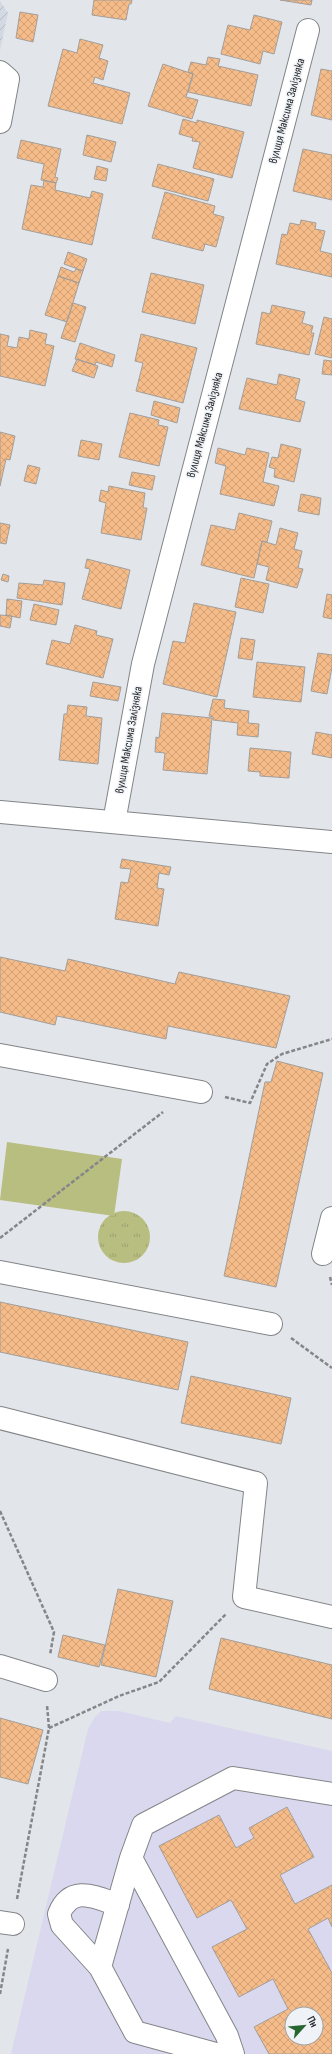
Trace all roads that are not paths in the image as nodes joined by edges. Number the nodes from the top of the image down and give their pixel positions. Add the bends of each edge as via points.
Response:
1 (308, 30) dead end
2 (4, 75) edge
3 (0, 122) edge
4 (0, 812) edge
5 (114, 822) junction
6 (332, 842) edge
7 (0, 1055) edge
8 (196, 1091) road end
9 (332, 1218) edge
10 (323, 1254) dead end
11 (0, 1272) edge
12 (271, 1324) road end
13 (0, 1418) edge
14 (332, 1617) edge
15 (0, 1666) edge
16 (46, 1680) road end
17 (332, 1794) edge
18 (131, 1858) junction
19 (118, 1905) junction
20 (100, 1967) junction
21 (216, 2054) edge
22 (233, 2054) edge

1 - 5 street, вулиця Максима Залізняка via 143,664
2 - 3 street
4 - 5 street
5 - 6 street
7 - 8 street
9 - 10 street
11 - 12 street
13 - 14 street via 256,1483 244,1597
15 - 16 street
17 - 18 street via 233,1778 143,1825
18 - 19 street
18 - 22 street via 227,2036
19 - 20 street
19 - 20 street via 100,1898 76,1895 67,1900 59,1914 62,1926
20 - 21 street via 135,2032

